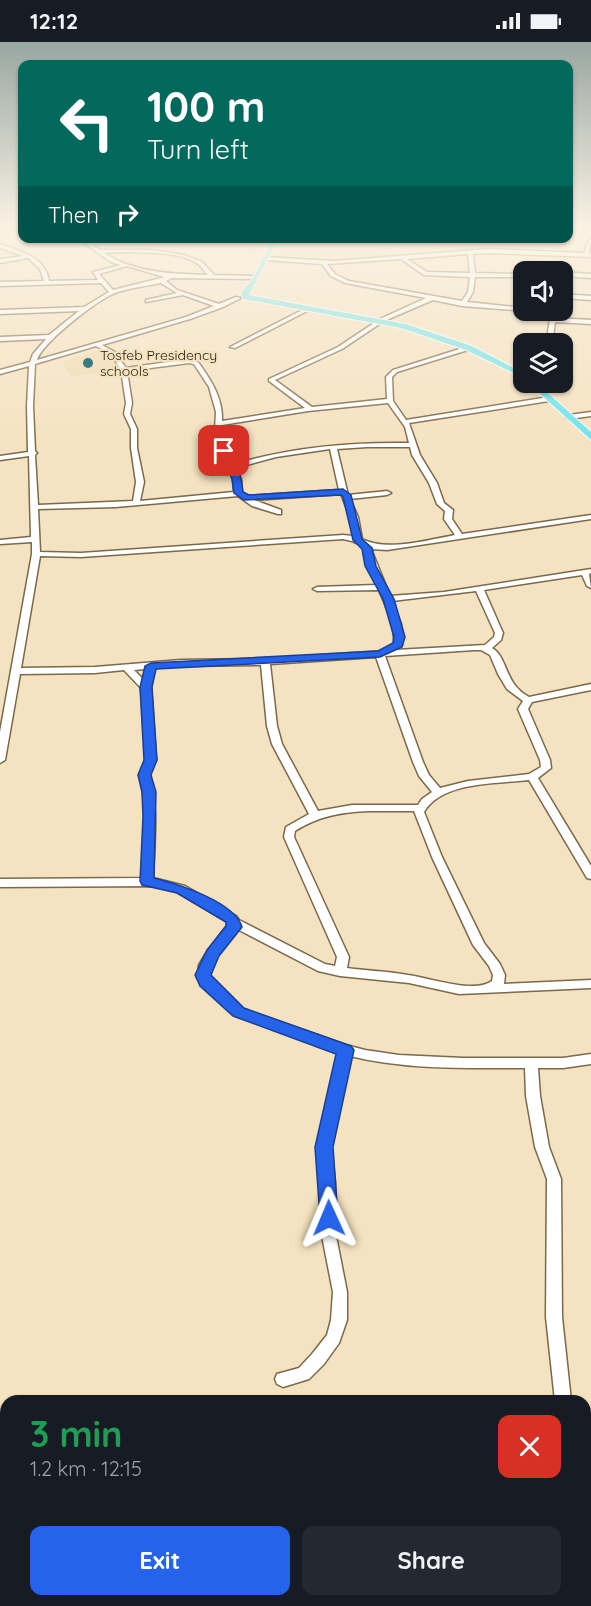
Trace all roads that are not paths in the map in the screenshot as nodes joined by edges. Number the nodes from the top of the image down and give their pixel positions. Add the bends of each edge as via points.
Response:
1 (102, 298) edge
2 (163, 298) edge
3 (196, 298) edge
4 (238, 298) joint
5 (254, 298) edge
6 (432, 298) joint
7 (465, 298) edge
8 (148, 301) dead end
9 (268, 302) junction
10 (462, 304) junction
11 (221, 306) junction
12 (310, 308) junction
13 (85, 309) junction
14 (513, 309) edge
15 (0, 312) edge
16 (382, 320) junction
17 (573, 321) edge
18 (591, 322) edge
19 (51, 337) junction
20 (0, 339) edge
21 (96, 344) junction
22 (233, 347) dead end
23 (469, 348) junction
24 (32, 364) junction
25 (124, 370) junction
26 (513, 370) edge
27 (0, 372) edge
28 (543, 393) edge
29 (549, 399) junction
30 (390, 402) junction
31 (311, 409) junction
32 (591, 414) edge
33 (569, 417) junction
34 (404, 422) junction
35 (217, 424) junction
36 (591, 437) edge
37 (414, 445) junction
38 (333, 447) junction
39 (34, 453) junction
40 (0, 458) edge
41 (232, 466) junction
42 (387, 493) dead end
43 (239, 494) junction
44 (345, 494) junction
45 (247, 498) junction
46 (136, 503) junction
47 (35, 507) junction
48 (278, 512) dead end
49 (591, 517) edge
50 (460, 537) junction
51 (35, 538) junction
52 (358, 540) junction
53 (0, 542) edge
54 (367, 548) junction
55 (36, 554) junction
56 (587, 571) edge
57 (591, 586) edge
58 (381, 587) junction
59 (479, 588) junction
60 (317, 589) dead end
61 (389, 599) junction
62 (395, 647) junction
63 (486, 649) junction
64 (406, 651) junction
65 (383, 653) junction
66 (265, 662) junction
67 (151, 666) junction
68 (127, 668) junction
69 (17, 670) junction
70 (146, 687) junction
71 (591, 687) edge
72 (528, 700) junction
73 (0, 760) edge
74 (532, 777) junction
75 (438, 792) junction
76 (420, 808) junction
77 (316, 817) junction
78 (591, 875) edge
79 (147, 881) junction
80 (0, 883) edge
81 (235, 923) junction
82 (340, 972) junction
83 (591, 984) edge
84 (489, 989) junction
85 (345, 1050) junction
86 (591, 1059) edge
87 (531, 1063) junction
88 (284, 1379) dead end
89 (562, 1395) edge

1 - 13 street
2 - 8 street
3 - 11 street
4 - 9 main road
4 - 11 street
5 - 9 main road
6 - 10 street
6 - 16 street
7 - 10 street
9 - 12 main road
10 - 14 street
11 - 21 street
12 - 16 main road
12 - 22 street
13 - 15 street
13 - 19 street
16 - 23 main road
16 - 31 street via 340,348 271,380
17 - 18 street
19 - 20 street
19 - 24 street
21 - 24 street
21 - 25 street via 113,353
23 - 26 main road
23 - 30 street via 389,374
24 - 27 street
24 - 39 street
25 - 35 street via 195,362 212,387 219,412
25 - 46 street via 127,414 134,429 140,482
28 - 29 main road
29 - 33 main road
29 - 34 street
30 - 31 street
30 - 34 street
31 - 35 street
32 - 33 street
33 - 36 main road
34 - 37 street
35 - 41 street
37 - 38 street
37 - 50 street
38 - 41 street via 283,453
38 - 44 street
39 - 40 street
39 - 47 street
41 - 43 street
42 - 44 street
43 - 45 street
43 - 46 street
44 - 45 street
44 - 52 street
45 - 48 street
46 - 47 street
47 - 51 street
49 - 50 street
50 - 54 street
51 - 53 street
51 - 55 street
52 - 54 street
52 - 55 street via 343,537 81,555
54 - 58 street via 370,566
55 - 69 street
56 - 57 street
56 - 59 street
58 - 60 street
58 - 61 street
59 - 61 street
59 - 63 street via 499,633
61 - 62 street via 399,637
62 - 64 street
62 - 65 street
63 - 64 street
63 - 72 street via 494,653 511,689
64 - 65 street
65 - 66 street
65 - 75 street via 418,762
66 - 67 street
66 - 77 street via 272,726
67 - 68 street
67 - 70 street
68 - 69 street
68 - 70 street
69 - 73 street
70 - 79 street via 151,760 144,775 150,817
71 - 72 street
72 - 74 street via 526,717 546,764 544,772
74 - 75 street via 449,787
74 - 78 street
75 - 76 street
76 - 77 street via 339,811
76 - 84 street via 419,817 437,857 479,945 499,975 498,983
77 - 82 street via 295,825 289,837 343,957
79 - 80 street
79 - 81 street via 181,889
81 - 82 street via 291,954
81 - 85 street via 206,966 205,982 238,1012
82 - 84 street via 459,990
83 - 84 street
85 - 87 street via 423,1062
85 - 88 street via 324,1147 329,1236 340,1292 339,1320 334,1338 318,1359 303,1374
86 - 87 street
87 - 89 street via 532,1096 542,1147 554,1179 554,1317

